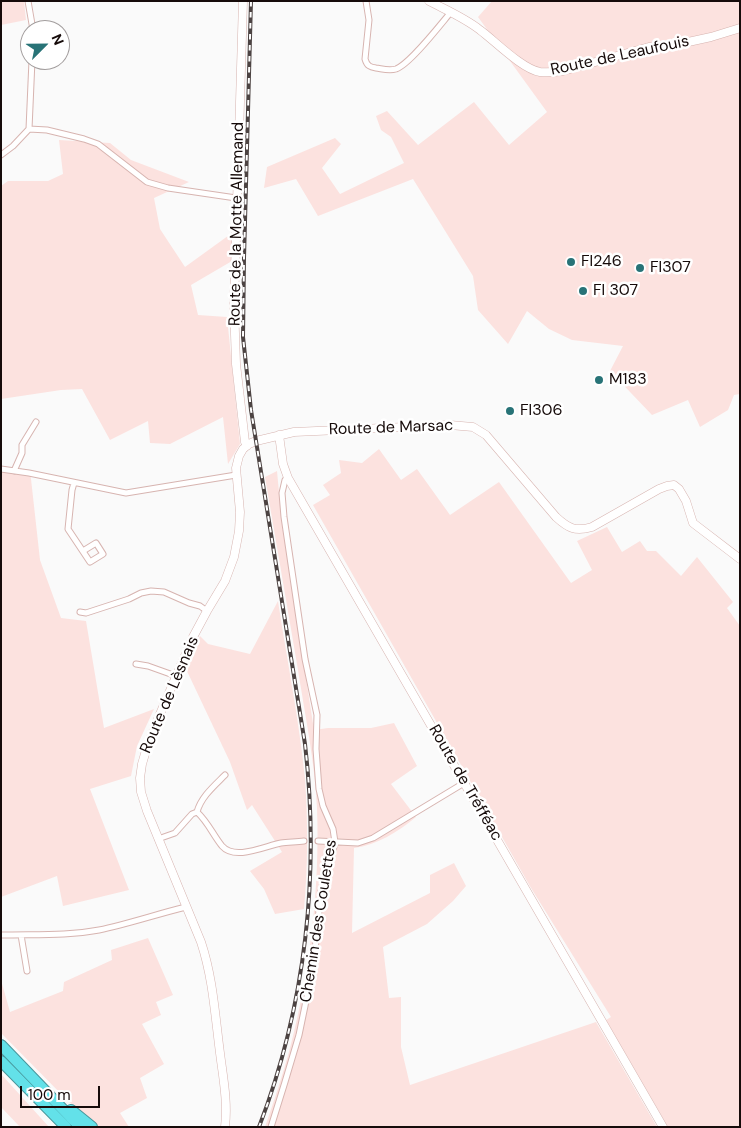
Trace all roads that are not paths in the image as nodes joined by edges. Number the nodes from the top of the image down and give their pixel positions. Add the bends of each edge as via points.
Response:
1 (28, 1) edge
2 (243, 1) edge
3 (366, 1) edge
4 (429, 1) edge
5 (451, 12) junction
6 (31, 20) edge
7 (740, 28) edge
8 (32, 70) edge
9 (29, 129) junction
10 (1, 155) edge
11 (236, 198) junction
12 (36, 422) dead end
13 (279, 434) junction
14 (247, 446) junction
15 (1, 469) edge
16 (14, 471) junction
17 (236, 475) junction
18 (288, 478) junction
19 (74, 483) junction
20 (83, 551) dead end
21 (740, 559) edge
22 (207, 611) junction
23 (80, 612) dead end
24 (136, 664) dead end
25 (176, 676) junction
26 (225, 775) dead end
27 (464, 783) junction
28 (197, 812) junction
29 (158, 840) junction
30 (318, 841) dead end
31 (304, 842) dead end
32 (334, 842) junction
33 (186, 907) junction
34 (21, 934) junction
35 (1, 935) edge
36 (27, 971) dead end
37 (1, 1045) edge
38 (1, 1061) edge
39 (19, 1064) junction
40 (39, 1099) junction
41 (58, 1127) edge
42 (66, 1127) edge
43 (80, 1127) edge
44 (92, 1127) edge
45 (225, 1127) edge
46 (271, 1127) edge
47 (663, 1127) edge

1 - 6 street
2 - 11 street, Route de la Motte Allemand
3 - 5 street via 369,20 366,63 387,70 410,60
4 - 5 street, Route de Leaufouis
5 - 7 street, Route de Leaufouis via 480,29 518,62 538,72 549,73
8 - 9 street
9 - 10 street
9 - 11 street via 47,130 98,144 147,182
11 - 14 street, Route de la Motte Allemand via 236,364
12 - 16 street via 22,445
13 - 14 street
13 - 18 street, Route de Tréfféac
13 - 21 street, Route de Marsac via 473,426 486,435 556,517 575,530 592,527 659,489 674,486 683,495 693,523
14 - 17 street, Route de Lèsnais via 238,456
15 - 16 street
16 - 19 street
17 - 19 street via 126,493
17 - 22 street, Route de Lèsnais via 240,531 225,581
18 - 27 street, Route de Tréfféac
18 - 32 street, Chemin des Coulettes via 282,493 284,517 305,659 317,715 319,789 333,829
19 - 20 street via 68,528
22 - 23 street via 164,592 151,591 86,614
22 - 25 street, Route de Lèsnais
24 - 25 street
25 - 29 street, Route de Lèsnais via 142,764 140,778 141,792
26 - 28 street via 211,789
27 - 32 street via 373,838 358,843
27 - 47 street, Route de Tréfféac
28 - 29 street via 175,833
28 - 31 street via 223,848 230,852
29 - 33 street, Route de Lèsnais
30 - 32 street
32 - 46 street, Chemin des Coulettes via 321,891 314,960 301,1025
33 - 34 street via 100,930
33 - 45 street, Route de Lèsnais via 207,960 212,987 226,1102
34 - 35 street
34 - 36 street
37 - 39 highway
38 - 40 highway
39 - 43 highway
39 - 44 highway via 31,1070
40 - 41 highway
40 - 42 highway

